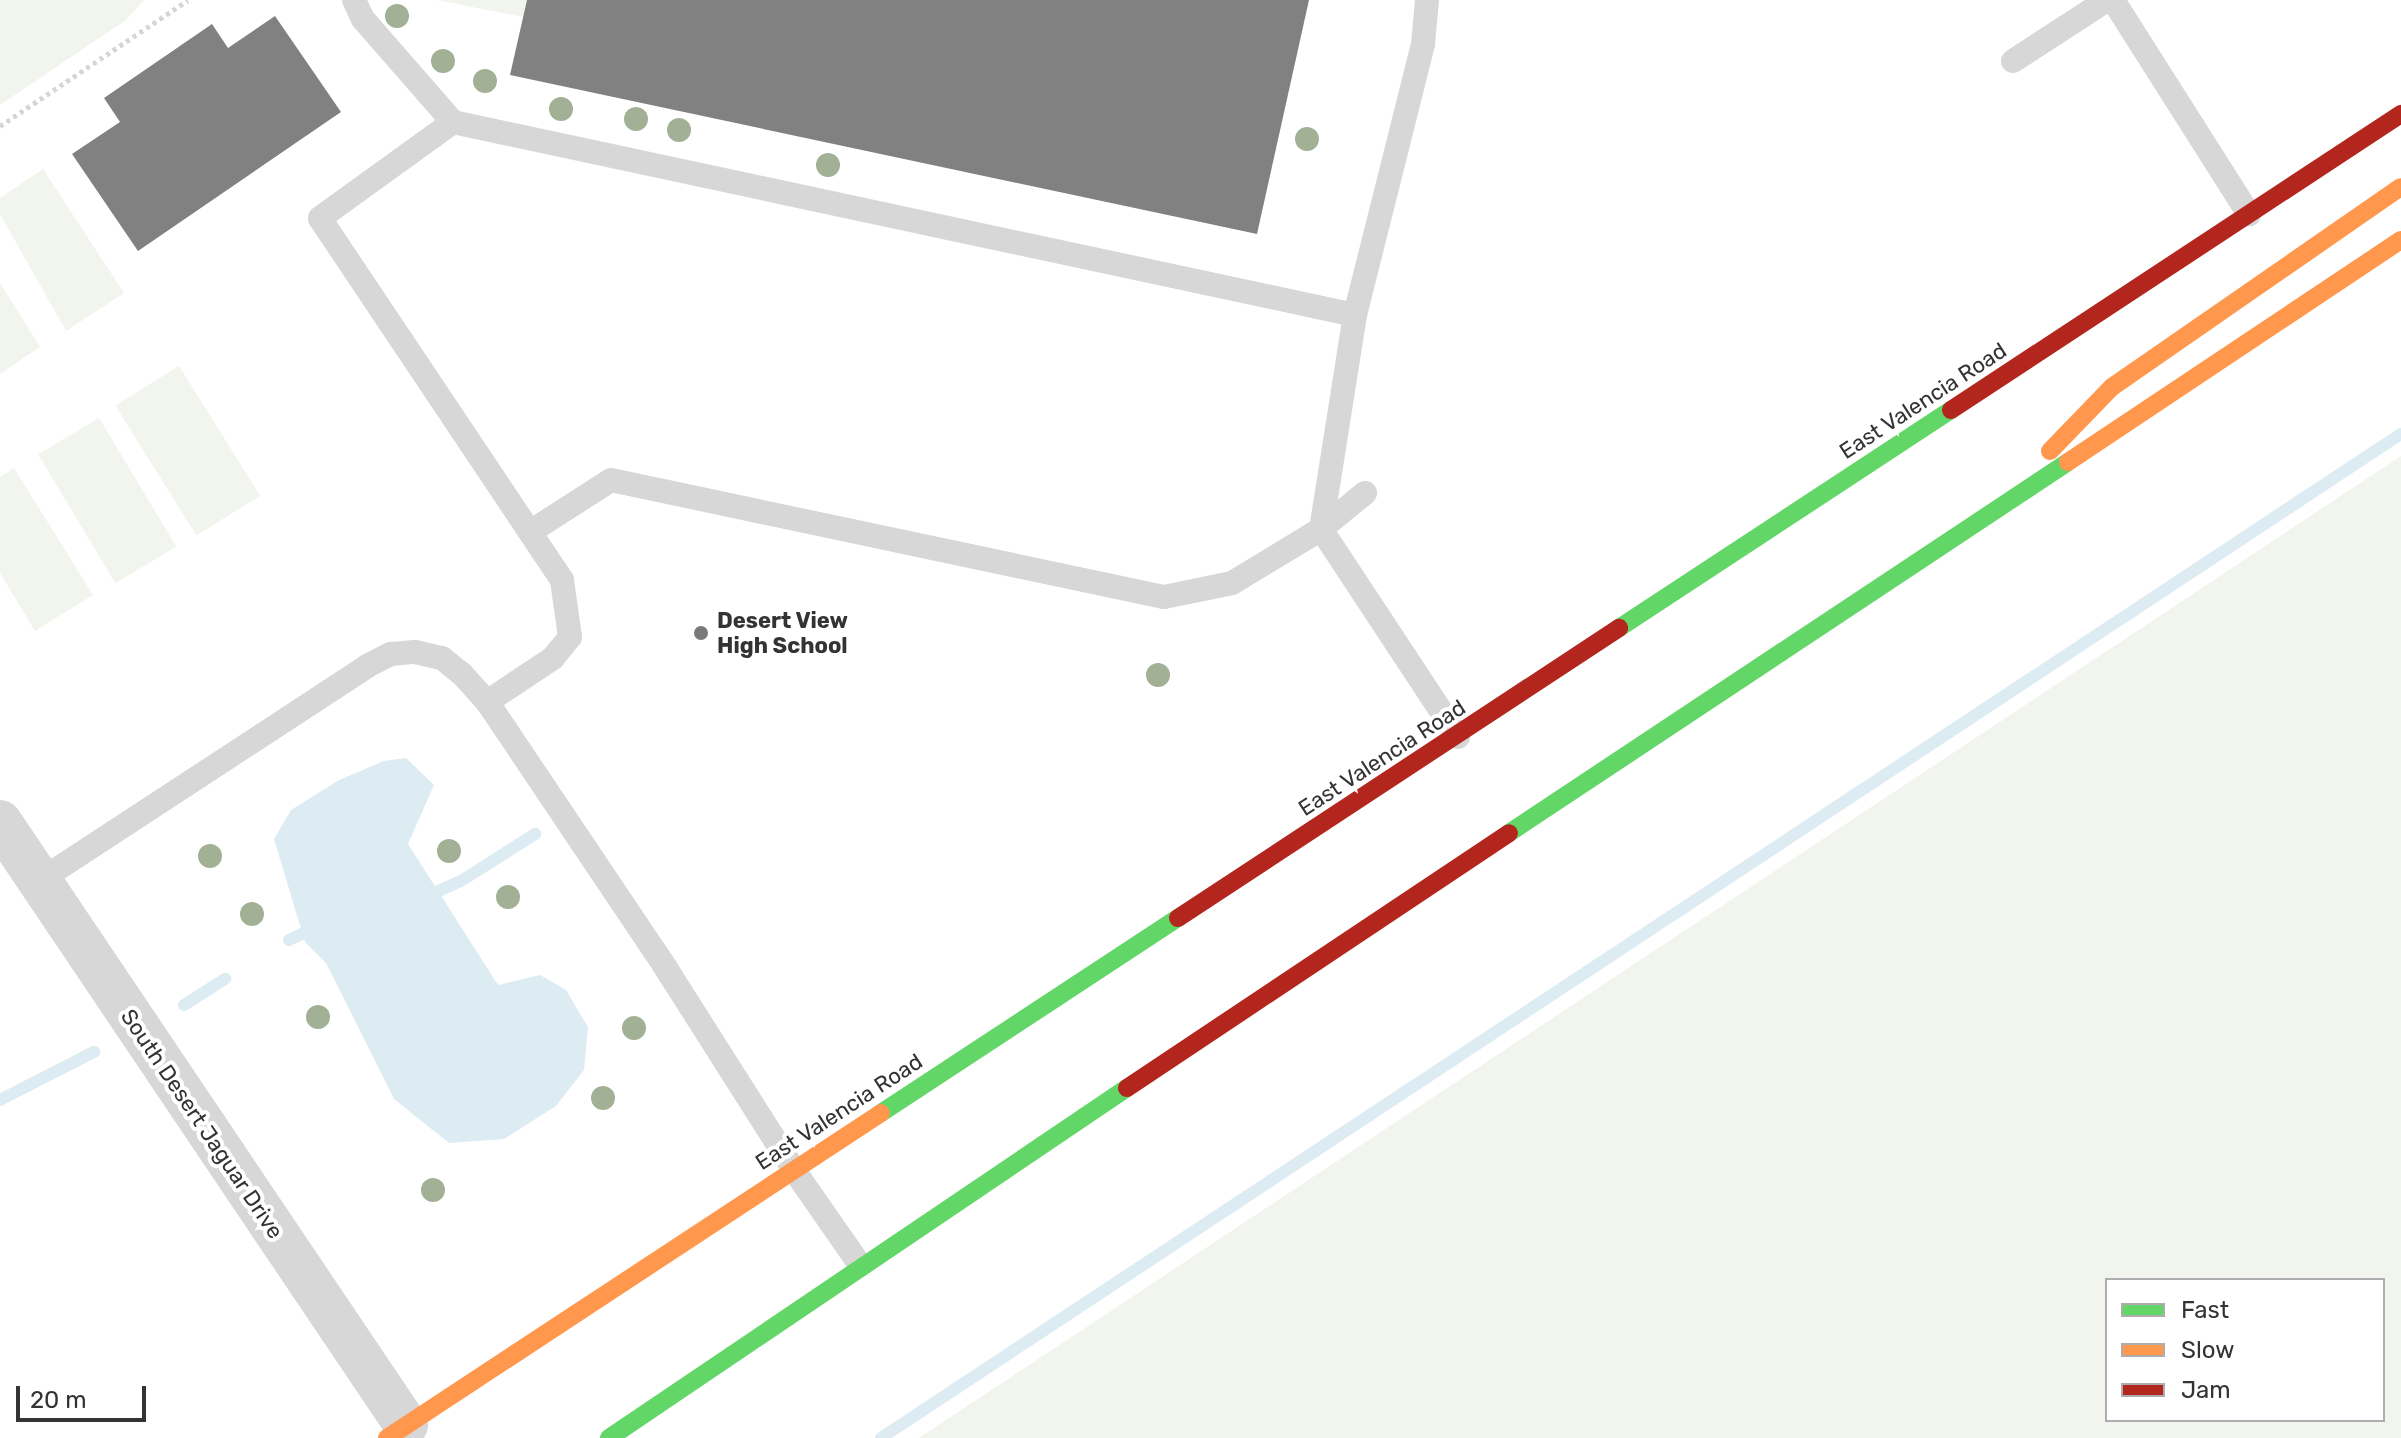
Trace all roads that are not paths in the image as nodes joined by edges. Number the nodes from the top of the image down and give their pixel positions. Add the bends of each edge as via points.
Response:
1 (354, 0) edge
2 (1427, 0) edge
3 (2110, 0) edge
4 (2079, 7) edge
5 (2013, 61) dead end
6 (2401, 114) edge
7 (453, 122) junction
8 (2401, 187) edge
9 (2249, 214) junction
10 (2401, 240) edge
11 (1355, 315) junction
12 (1365, 493) dead end
13 (1993, 510) junction
14 (1321, 529) junction
15 (530, 532) junction
16 (487, 702) junction
17 (1458, 737) junction
18 (0, 822) edge
19 (39, 881) junction
20 (794, 1170) junction
21 (860, 1265) junction
22 (396, 1432) edge
23 (609, 1438) edge

1 - 7 lane via 363,19
2 - 11 lane via 1423,44
3 - 4 lane
3 - 9 lane
4 - 5 lane
6 - 9 main road, East Valencia Road
7 - 11 lane
7 - 15 lane via 320,218
8 - 13 main road via 2112,387
9 - 17 main road, East Valencia Road
10 - 13 main road
11 - 14 lane
12 - 14 lane
13 - 21 main road
14 - 15 lane via 1232,583 1164,597 611,480
14 - 17 lane
15 - 16 lane via 562,580 570,637 553,658
16 - 19 lane via 442,658 391,654
16 - 20 lane
17 - 20 main road, East Valencia Road
18 - 19 street, South Desert Jaguar Drive
19 - 22 street, South Desert Jaguar Drive
20 - 21 lane
20 - 22 main road, East Valencia Road
21 - 23 main road

